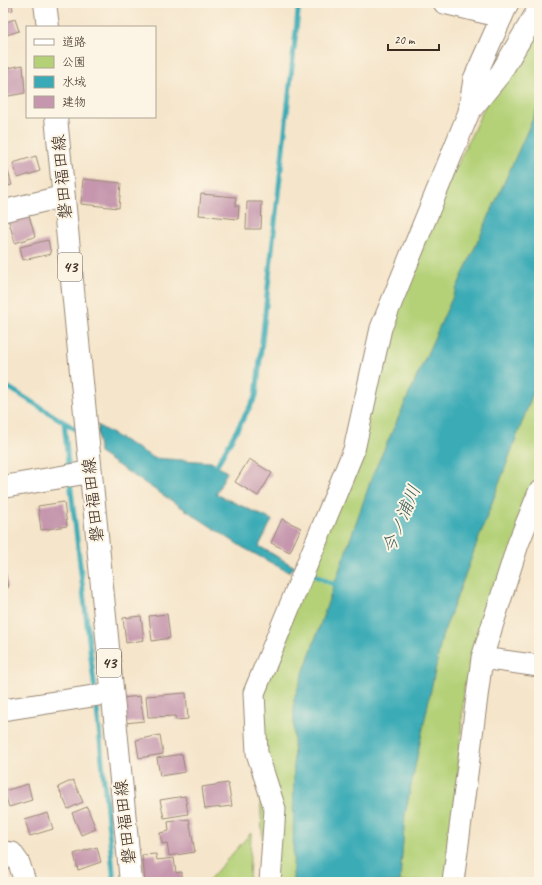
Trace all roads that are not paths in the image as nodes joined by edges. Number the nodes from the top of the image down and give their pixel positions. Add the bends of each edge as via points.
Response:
1 (46, 3) edge
2 (444, 3) edge
3 (539, 8) edge
4 (505, 10) edge
5 (48, 26) edge
6 (469, 112) junction
7 (56, 118) edge
8 (64, 196) junction
9 (3, 211) edge
10 (90, 472) junction
11 (3, 487) edge
12 (539, 492) edge
13 (482, 658) junction
14 (539, 666) edge
15 (112, 693) junction
16 (3, 710) edge
17 (3, 852) edge
18 (25, 882) edge
19 (130, 882) edge
20 (270, 882) edge
21 (453, 882) edge

1 - 5 main road
2 - 4 street
3 - 6 street via 500,74
4 - 6 street via 474,79
6 - 20 street via 381,328 354,450 254,693 257,753 275,809
7 - 8 main road, 磐田福田線 / 43
8 - 9 street
8 - 10 main road, 磐田福田線 / 43
10 - 11 main road
10 - 15 main road, 磐田福田線 / 43
12 - 13 street via 518,544
13 - 14 street
13 - 21 street
15 - 16 street
15 - 19 main road, 磐田福田線 / 43
17 - 18 street via 12,853 19,863

